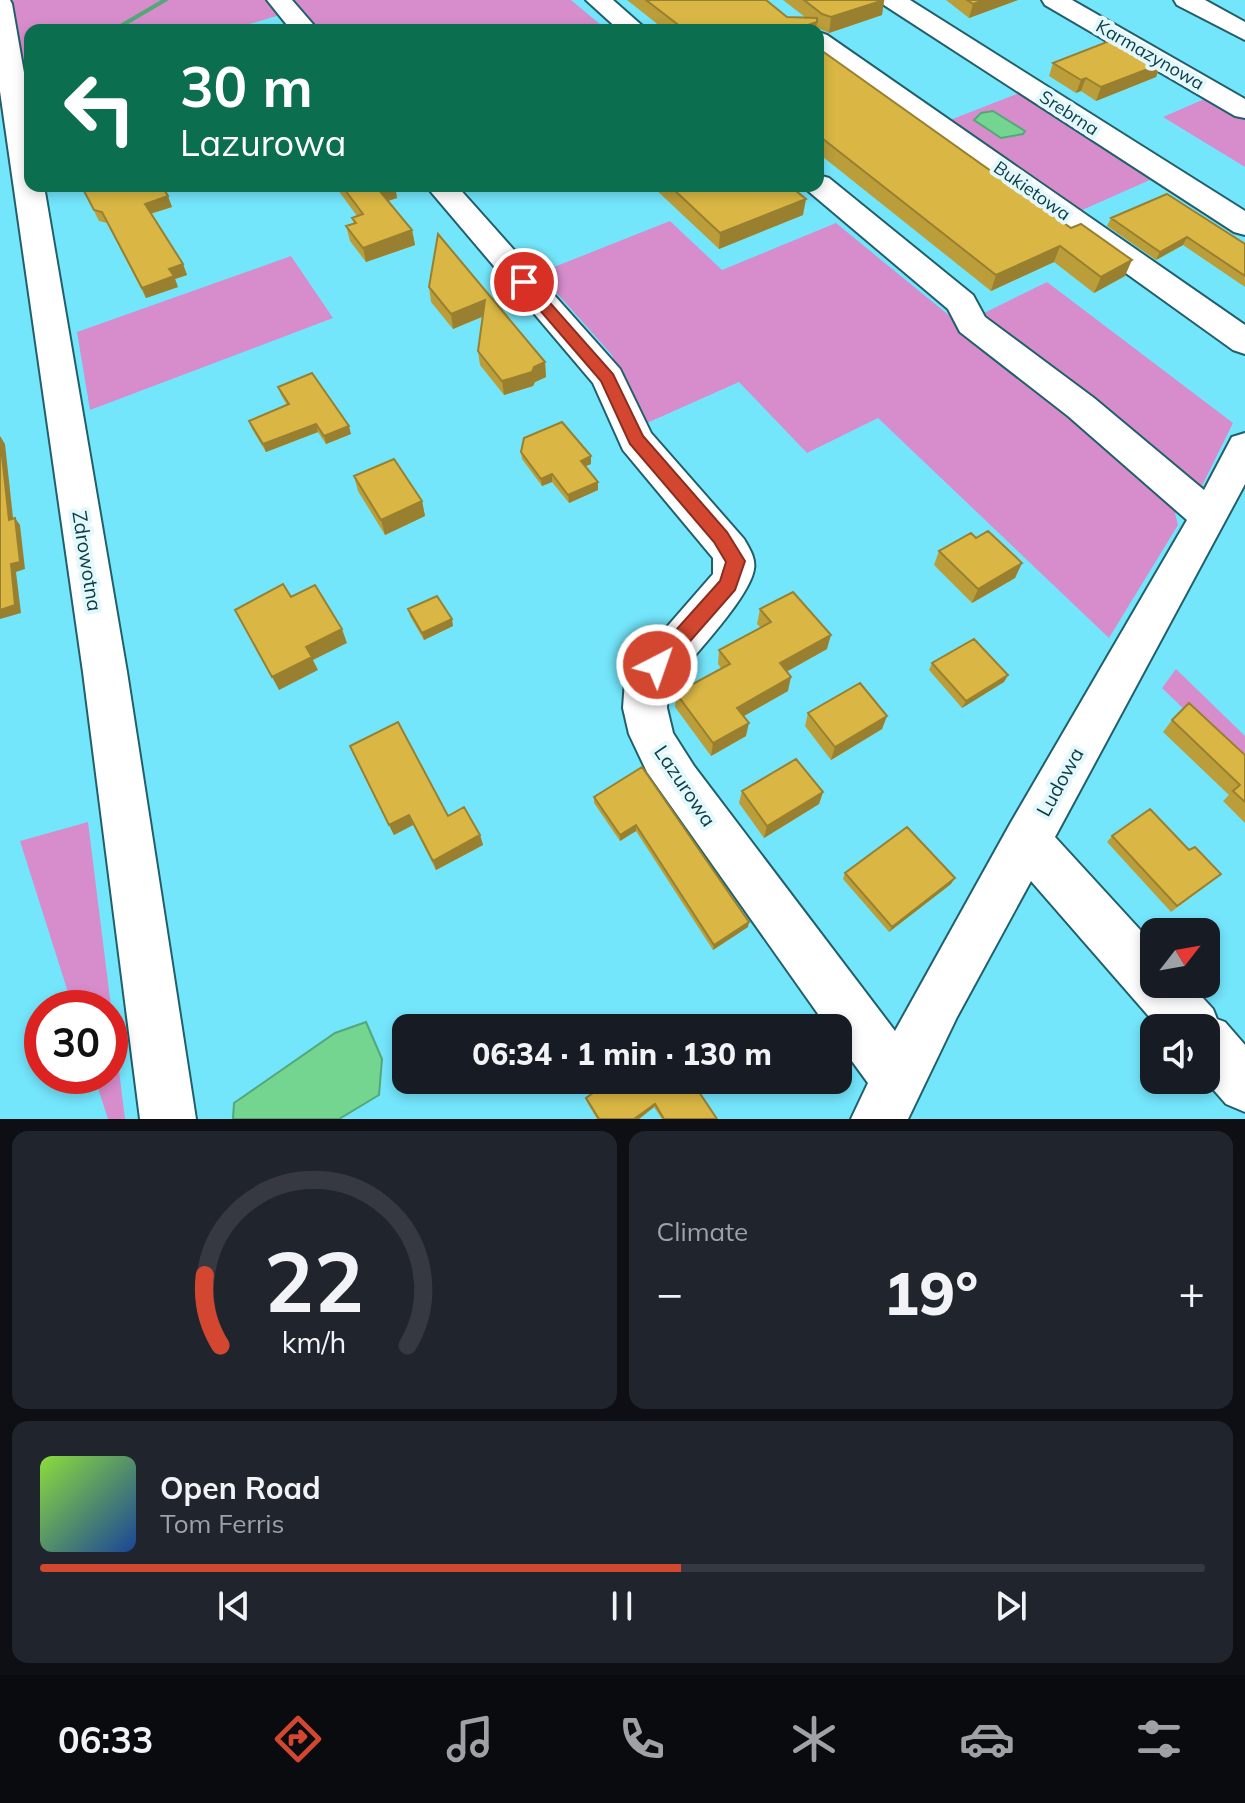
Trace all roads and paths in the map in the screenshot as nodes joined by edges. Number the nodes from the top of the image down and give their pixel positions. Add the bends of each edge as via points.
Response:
1 (279, 0) edge
2 (598, 0) edge
3 (893, 0) edge
4 (1054, 0) edge
5 (1186, 0) edge
6 (0, 4) edge
7 (300, 24) edge
8 (627, 24) edge
9 (1245, 32) edge
10 (824, 44) edge
11 (1245, 110) edge
12 (24, 157) edge
13 (824, 189) edge
14 (30, 192) edge
15 (446, 192) edge
16 (1245, 225) edge
17 (1245, 342) edge
18 (1245, 447) edge
19 (1209, 517) junction
20 (1027, 840) junction
21 (1140, 968) edge
22 (1167, 998) edge
23 (1181, 1014) edge
24 (1220, 1057) edge
25 (1245, 1085) edge
26 (889, 1100) edge
27 (168, 1119) edge

1 - 7 street
2 - 8 street
3 - 16 street, Srebrna
4 - 11 street, Karmazynowa
5 - 9 street
6 - 12 street, Zdrowotna
10 - 17 street, Bukietowa
13 - 19 street via 961,303 972,324 1081,407
14 - 27 street, Zdrowotna
15 - 26 street, Lazurowa via 608,378 636,440 736,561 734,573 647,680 643,714 658,752
18 - 19 street, Ludowa
19 - 20 street, Ludowa
20 - 21 street
20 - 26 street, Ludowa
22 - 23 street
24 - 25 street

